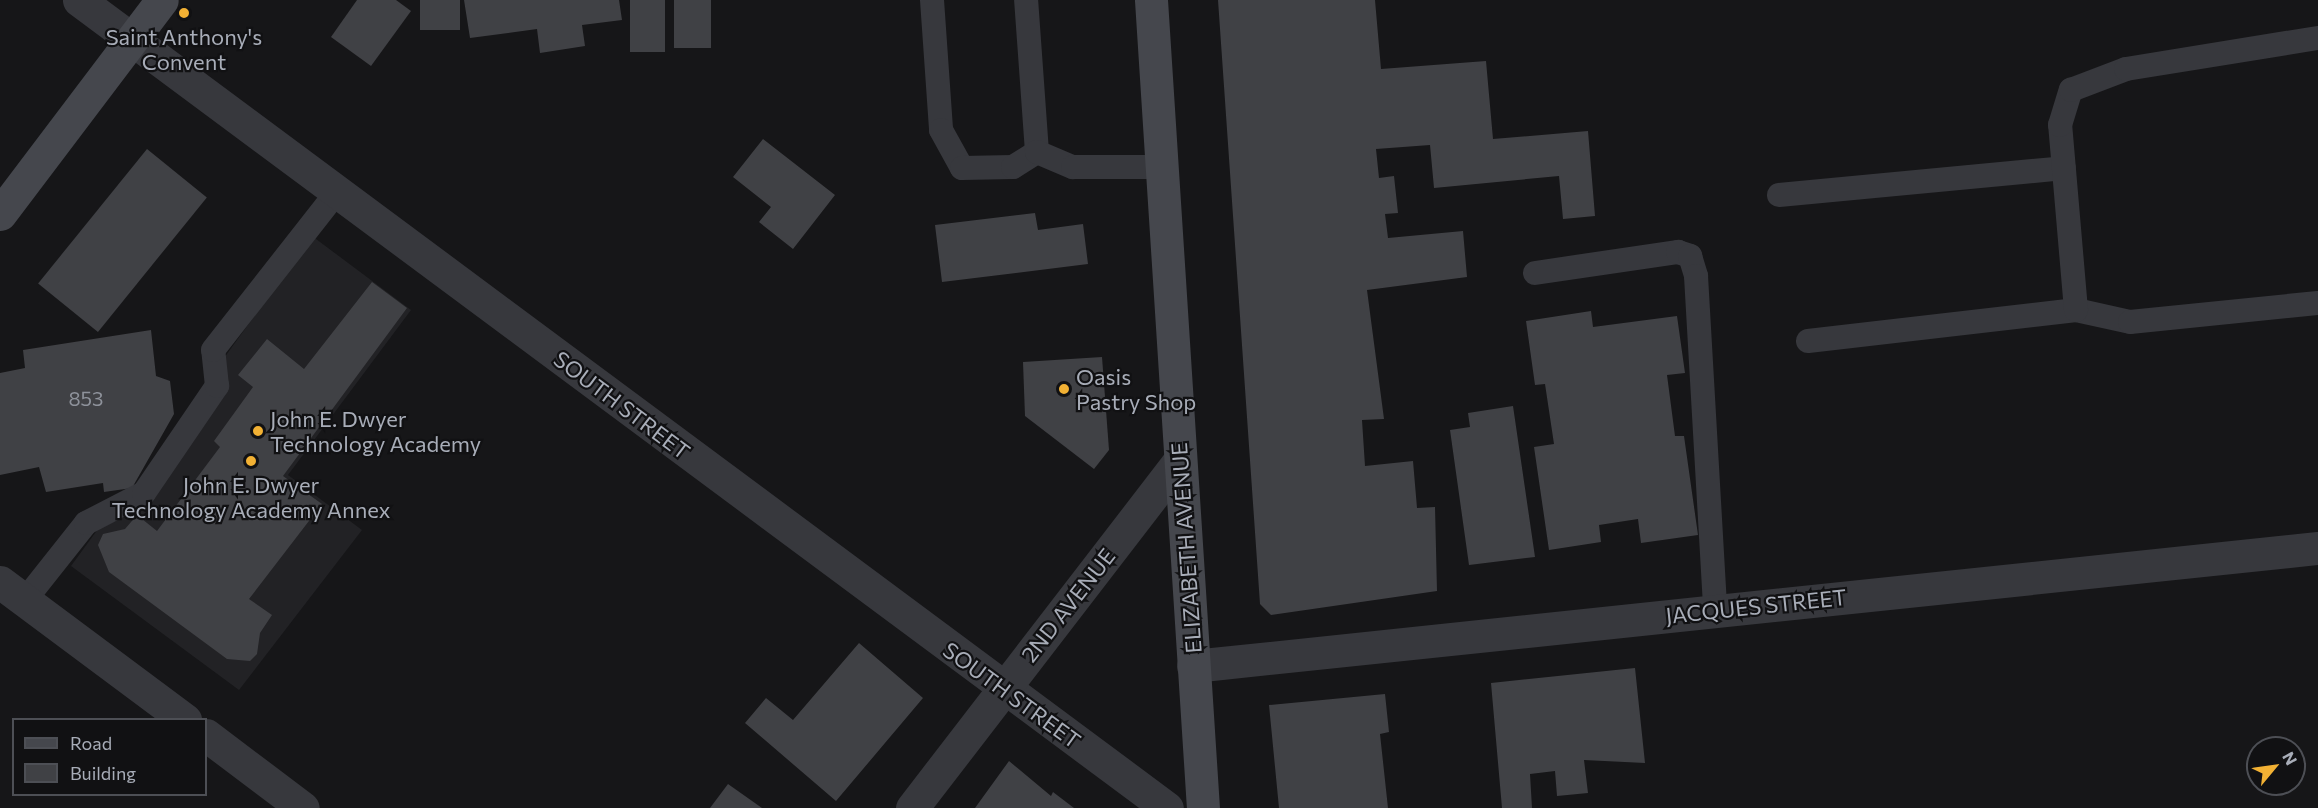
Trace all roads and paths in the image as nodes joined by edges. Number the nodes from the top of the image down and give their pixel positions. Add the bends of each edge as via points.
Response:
1 (79, 0) edge
2 (162, 0) edge
3 (932, 0) edge
4 (1026, 0) edge
5 (1151, 0) edge
6 (130, 38) junction
7 (2318, 38) edge
8 (1037, 152) junction
9 (1162, 166) junction
10 (2064, 168) junction
11 (337, 192) junction
12 (1779, 195) dead end
13 (0, 214) edge
14 (1535, 273) dead end
15 (2318, 303) edge
16 (2076, 310) junction
17 (1808, 341) dead end
18 (1180, 460) junction
19 (2318, 548) edge
20 (12, 591) edge
21 (1715, 610) junction
22 (1193, 666) junction
23 (1003, 690) junction
24 (182, 718) edge
25 (207, 736) edge
26 (303, 808) edge
27 (912, 808) edge
28 (1167, 808) edge
29 (1203, 808) edge

1 - 6 street, SOUTH STREET
2 - 6 street
3 - 8 lane via 941,130 962,168 1013,167
4 - 8 lane
5 - 9 street, ELIZABETH AVENUE
6 - 11 street, SOUTH STREET
6 - 13 street
7 - 10 lane via 2126,69 2071,90 2060,125
8 - 9 lane via 1073,167
9 - 18 street, ELIZABETH AVENUE
10 - 12 lane
10 - 16 lane
11 - 20 lane via 213,350 217,386 144,493 86,523
11 - 23 street, SOUTH STREET
14 - 21 lane via 1678,252 1690,256 1696,276
15 - 16 lane via 2130,322
16 - 17 lane
18 - 22 street, ELIZABETH AVENUE
18 - 23 street, 2ND AVENUE
19 - 21 street, JACQUES STREET
20 - 24 street
21 - 22 street, JACQUES STREET
22 - 29 street, ELIZABETH AVENUE
23 - 27 street, 2ND AVENUE
23 - 28 street, SOUTH STREET
25 - 26 street

